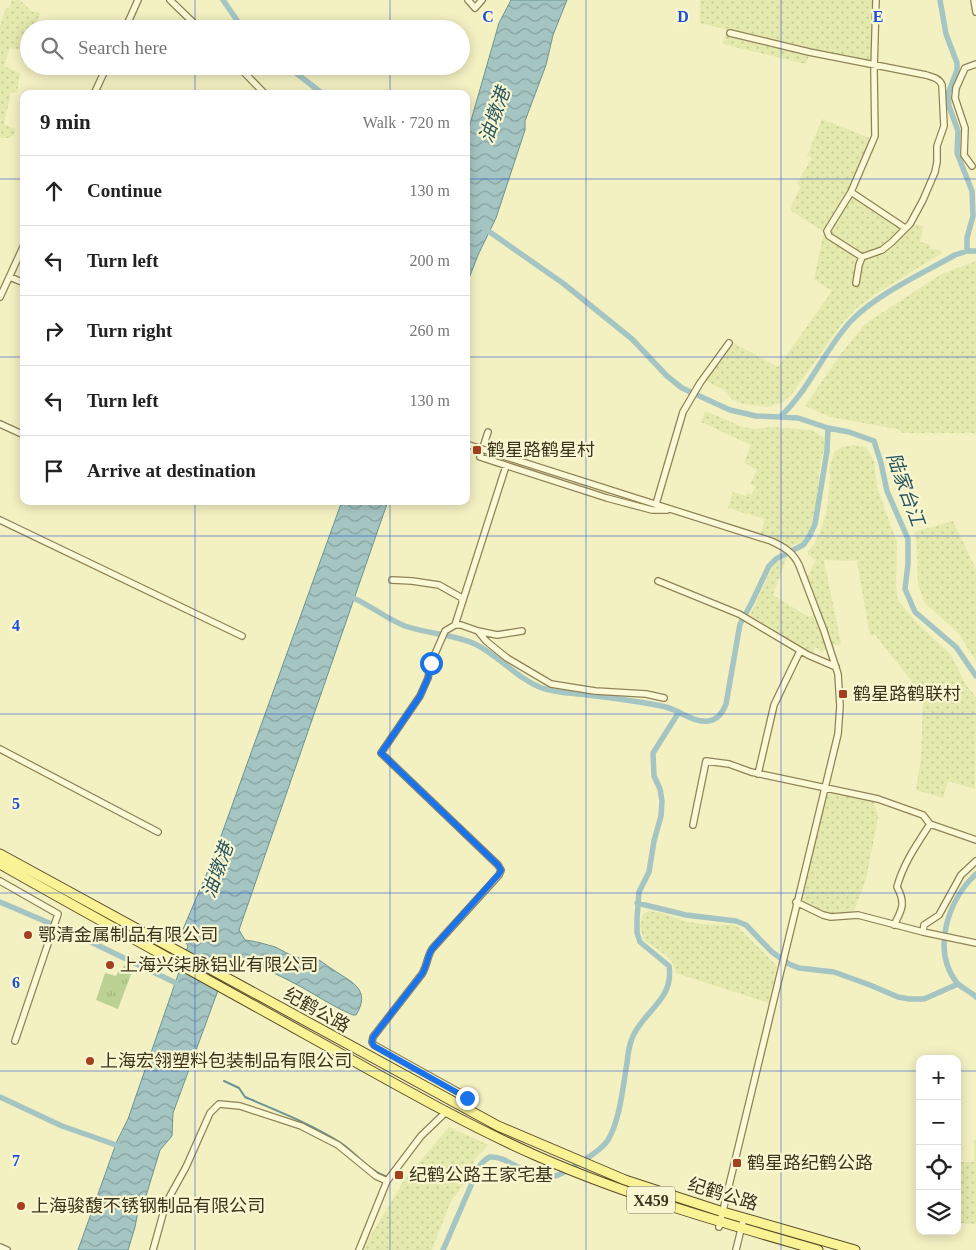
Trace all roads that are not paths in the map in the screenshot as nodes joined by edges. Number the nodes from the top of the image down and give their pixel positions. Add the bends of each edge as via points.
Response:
1 (138, 0) edge
2 (170, 0) edge
3 (468, 0) edge
4 (482, 0) edge
5 (876, 0) edge
6 (974, 0) edge
7 (976, 12) edge
8 (129, 20) edge
9 (191, 20) edge
10 (730, 33) dead end
11 (976, 64) edge
12 (874, 65) junction
13 (103, 75) edge
14 (247, 75) edge
15 (96, 90) edge
16 (261, 90) edge
17 (949, 99) junction
18 (972, 166) dead end
19 (852, 192) junction
20 (905, 228) junction
21 (20, 254) edge
22 (862, 257) junction
23 (10, 277) junction
24 (20, 281) edge
25 (856, 283) dead end
26 (0, 297) edge
27 (728, 343) dead end
28 (0, 424) edge
29 (488, 432) dead end
30 (20, 433) edge
31 (470, 445) edge
32 (506, 466) junction
33 (656, 504) junction
34 (672, 509) junction
35 (0, 520) edge
36 (392, 580) dead end
37 (658, 581) dead end
38 (462, 601) junction
39 (455, 626) junction
40 (478, 631) junction
41 (522, 631) dead end
42 (242, 636) dead end
43 (800, 651) junction
44 (836, 667) junction
45 (664, 698) dead end
46 (0, 749) edge
47 (758, 774) junction
48 (826, 788) junction
49 (930, 824) junction
50 (692, 825) dead end
51 (158, 832) dead end
52 (976, 840) edge
53 (0, 854) edge
54 (976, 861) edge
55 (0, 864) edge
56 (0, 881) edge
57 (796, 902) junction
58 (894, 925) junction
59 (923, 932) junction
60 (976, 943) edge
61 (15, 1041) dead end
62 (464, 1108) junction
63 (447, 1112) junction
64 (387, 1181) junction
65 (723, 1212) junction
66 (744, 1218) junction
67 (720, 1224) junction
68 (741, 1228) junction
69 (0, 1247) edge
70 (7, 1250) edge
71 (153, 1250) edge
72 (359, 1250) edge
73 (736, 1250) edge
74 (818, 1250) edge
75 (855, 1250) edge

1 - 8 street
2 - 9 street
3 - 4 street via 475,8
5 - 12 street
6 - 7 street
10 - 12 street
11 - 17 street via 965,68
12 - 17 street via 935,77
12 - 19 street via 875,136
13 - 15 street
14 - 16 street
17 - 18 street via 965,128 964,155
17 - 20 street via 937,146 935,172 916,216
19 - 20 street
19 - 22 street via 827,231 829,236
20 - 22 street via 887,247
21 - 23 street
22 - 25 street
23 - 24 street
23 - 26 street
27 - 33 street via 686,405
28 - 30 street
29 - 32 street via 480,457
31 - 33 street, bridge
32 - 34 street via 652,510
32 - 38 street
33 - 34 street
34 - 44 street via 771,542 795,556
35 - 42 street
36 - 38 street via 439,585
37 - 43 street via 750,618
38 - 39 street
39 - 40 street
39 - 62 street via 445,631 420,696 381,753 501,870 432,949 427,967 372,1042 464,1095 467,1100
40 - 41 street via 496,635
40 - 45 street via 506,658 551,684
43 - 44 street
43 - 47 street via 774,706
44 - 48 street via 840,693 838,734
46 - 51 street
47 - 48 street
47 - 50 street via 706,760
48 - 49 street via 923,815
48 - 57 street
49 - 52 street
49 - 58 street via 900,877 898,887 903,897 902,910
53 - 62 main road, 纪鹤公路 / X459
54 - 59 street via 961,875 939,915 924,925
55 - 63 main road, 纪鹤公路 / X459
56 - 61 street via 58,914
57 - 58 street via 831,916 858,915
57 - 65 street
58 - 59 street
59 - 60 street
62 - 65 main road, 纪鹤公路 / X459 via 593,1168
63 - 64 street via 421,1136
63 - 67 main road, 纪鹤公路 / X459 via 582,1175
64 - 71 street via 338,1145 314,1132 225,1103 215,1107 210,1114 166,1203
64 - 72 street
65 - 66 main road, 纪鹤公路 / X459
65 - 67 street
66 - 68 street
66 - 75 main road, 纪鹤公路 / X459
67 - 68 main road, 纪鹤公路 / X459
68 - 73 street
68 - 74 main road, 纪鹤公路 / X459
69 - 70 street

